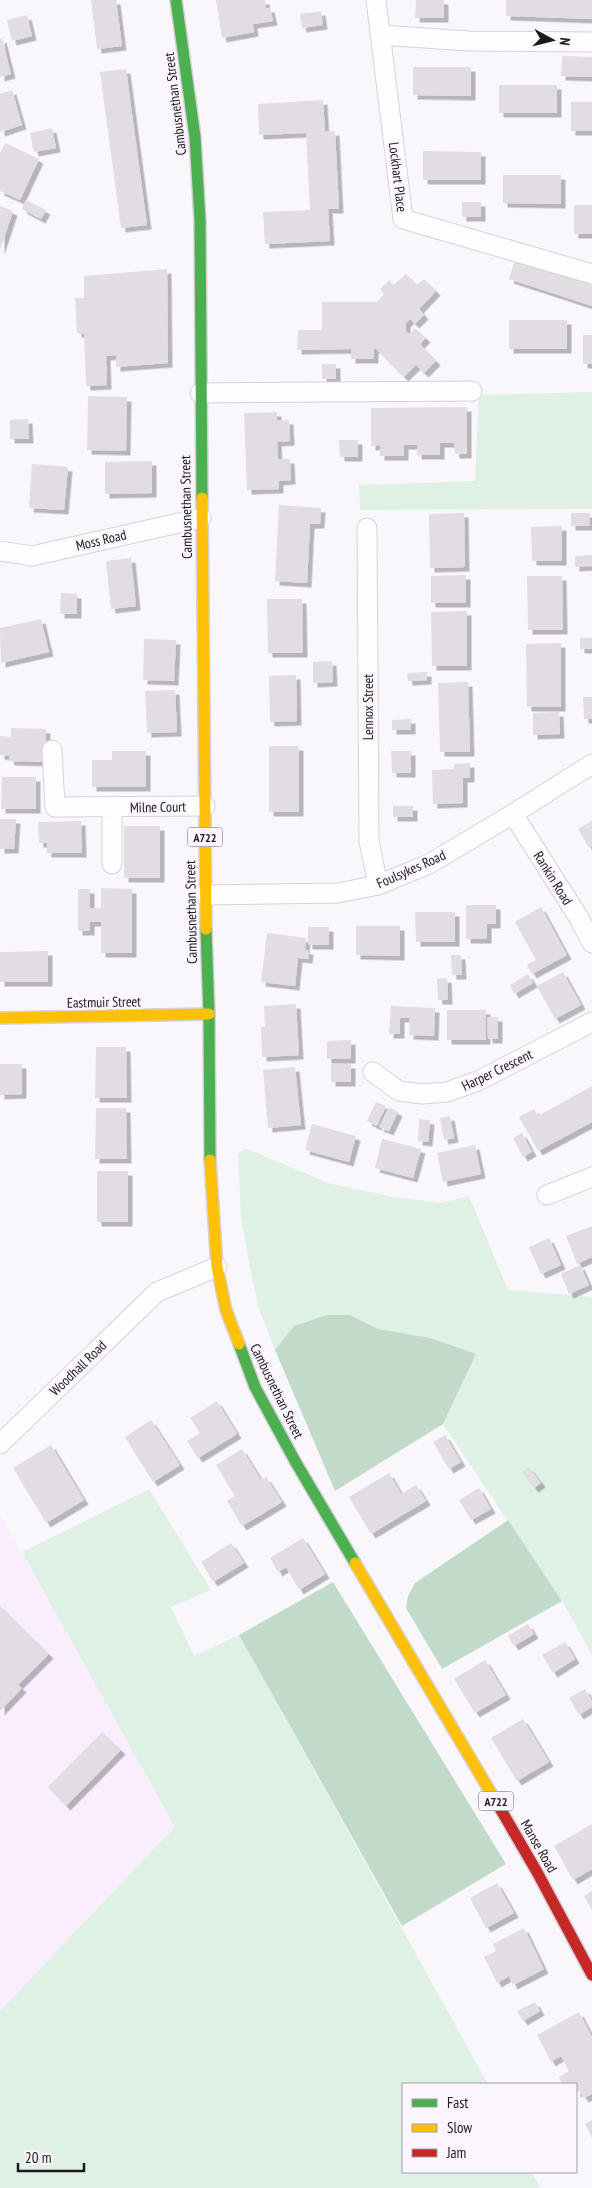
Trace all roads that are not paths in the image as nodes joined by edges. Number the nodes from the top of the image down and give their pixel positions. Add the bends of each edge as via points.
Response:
1 (176, 0) edge
2 (376, 0) edge
3 (380, 35) junction
4 (592, 42) edge
5 (592, 274) edge
6 (472, 391) dead end
7 (200, 394) junction
8 (201, 518) junction
9 (367, 528) dead end
10 (0, 551) edge
11 (52, 750) dead end
12 (592, 764) edge
13 (205, 806) junction
14 (112, 807) junction
15 (513, 814) junction
16 (112, 864) dead end
17 (378, 885) junction
18 (205, 895) junction
19 (592, 943) edge
20 (209, 1014) junction
21 (0, 1018) edge
22 (592, 1022) edge
23 (373, 1072) dead end
24 (592, 1177) edge
25 (547, 1195) dead end
26 (217, 1267) junction
27 (0, 1444) edge
28 (395, 1630) joint
29 (592, 1975) edge

1 - 7 main road, Cambusnethan Street / A722 via 195,137
2 - 3 street, Lockhart Place
3 - 4 street via 468,41
3 - 5 street, Lockhart Place via 403,219
6 - 7 street
7 - 8 main road, Cambusnethan Street / A722
8 - 10 street, Moss Road via 32,556
8 - 13 main road, Cambusnethan Street / A722
9 - 17 street, Lennox Street via 369,841
11 - 14 street, Milne Court via 55,807
12 - 15 street, Foulsykes Road
13 - 14 street, Milne Court
13 - 18 main road, Cambusnethan Street / A722
14 - 16 street, Milne Court
15 - 17 street, Foulsykes Road via 428,864
15 - 19 street, Rankin Road
17 - 18 street, Foulsykes Road via 338,893
18 - 20 main road, Cambusnethan Street / A722
20 - 21 main road, Eastmuir Street
20 - 26 main road, Cambusnethan Street / A722 via 209,1155
22 - 23 street, Harper Crescent via 478,1081 447,1092 399,1091
24 - 25 street
26 - 27 street, Woodhall Road via 157,1292
26 - 28 main road, Cambusnethan Street / A722 via 226,1310 255,1387
28 - 29 main road, Manse Road / A722 via 537,1872

